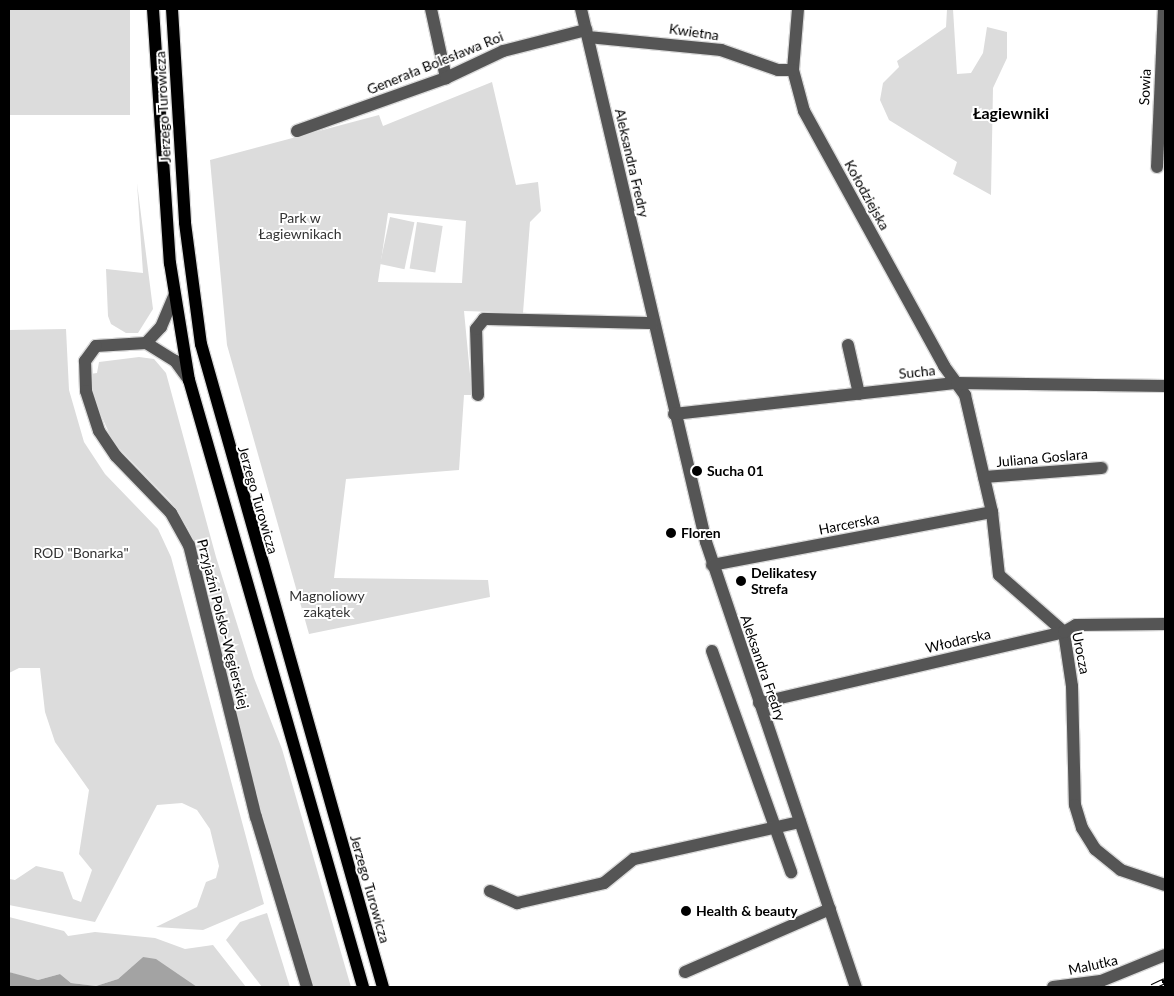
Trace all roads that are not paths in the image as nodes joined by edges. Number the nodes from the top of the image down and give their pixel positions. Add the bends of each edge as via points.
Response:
1 (153, 9) edge
2 (172, 9) edge
3 (431, 9) edge
4 (581, 9) edge
5 (798, 9) edge
6 (1164, 9) edge
7 (587, 33) junction
8 (793, 70) junction
9 (446, 78) junction
10 (297, 131) dead end
11 (1156, 167) dead end
12 (174, 296) junction
13 (652, 323) junction
14 (146, 343) junction
15 (852, 346) dead end
16 (190, 380) junction
17 (957, 383) junction
18 (1165, 386) edge
19 (859, 394) junction
20 (478, 395) dead end
21 (674, 414) junction
22 (1102, 468) dead end
23 (984, 477) junction
24 (992, 512) junction
25 (712, 565) junction
26 (1165, 624) edge
27 (1064, 632) junction
28 (712, 651) dead end
29 (759, 703) junction
30 (800, 822) junction
31 (775, 829) junction
32 (791, 872) dead end
33 (1165, 885) edge
34 (490, 891) dead end
35 (830, 909) junction
36 (1165, 955) edge
37 (685, 972) dead end
38 (307, 987) edge
39 (363, 987) edge
40 (383, 987) edge
41 (856, 987) edge
42 (1053, 987) edge

1 - 12 main road, Jerzego Turowicza
2 - 40 main road, Jerzego Turowicza via 185,224 201,344
3 - 9 street
4 - 7 street, Aleksandra Fredry
5 - 8 street, Kołodziejska
6 - 11 street, Sowia
7 - 8 street, Kwietna via 721,50 778,70
7 - 9 street, Generała Bolesława Roi via 503,51
7 - 13 street, Aleksandra Fredry
8 - 17 street, Kołodziejska via 804,111
9 - 10 street, Generała Bolesława Roi
12 - 14 street via 161,327
12 - 16 main road, Jerzego Turowicza
13 - 20 street via 484,319 476,330
13 - 21 street, Aleksandra Fredry
14 - 16 street via 175,361
14 - 38 street, Przyjaźni Polsko-Węgierskiej via 101,345 89,351 84,370 88,399 110,449 166,507 189,545 274,879
15 - 19 street
16 - 39 main road, Jerzego Turowicza
17 - 18 street, Sucha
17 - 19 street, Sucha
17 - 23 street, Urocza via 965,395
19 - 21 street, Sucha
21 - 25 street, Aleksandra Fredry
22 - 23 street, Juliana Goslara
23 - 24 street, Urocza
24 - 25 street, Harcerska
24 - 27 street, Urocza via 999,575
25 - 29 street, Aleksandra Fredry
26 - 27 street, Włodarska via 1076,625
27 - 29 street, Włodarska
27 - 33 street, Urocza via 1072,686 1076,805 1082,828 1095,849 1121,870
28 - 31 street
29 - 30 street, Aleksandra Fredry
30 - 31 street
30 - 35 street, Aleksandra Fredry
31 - 32 street
31 - 34 street via 634,859 604,883 517,903
35 - 37 street
35 - 41 street, Aleksandra Fredry
36 - 42 street, Malutka via 1101,981

